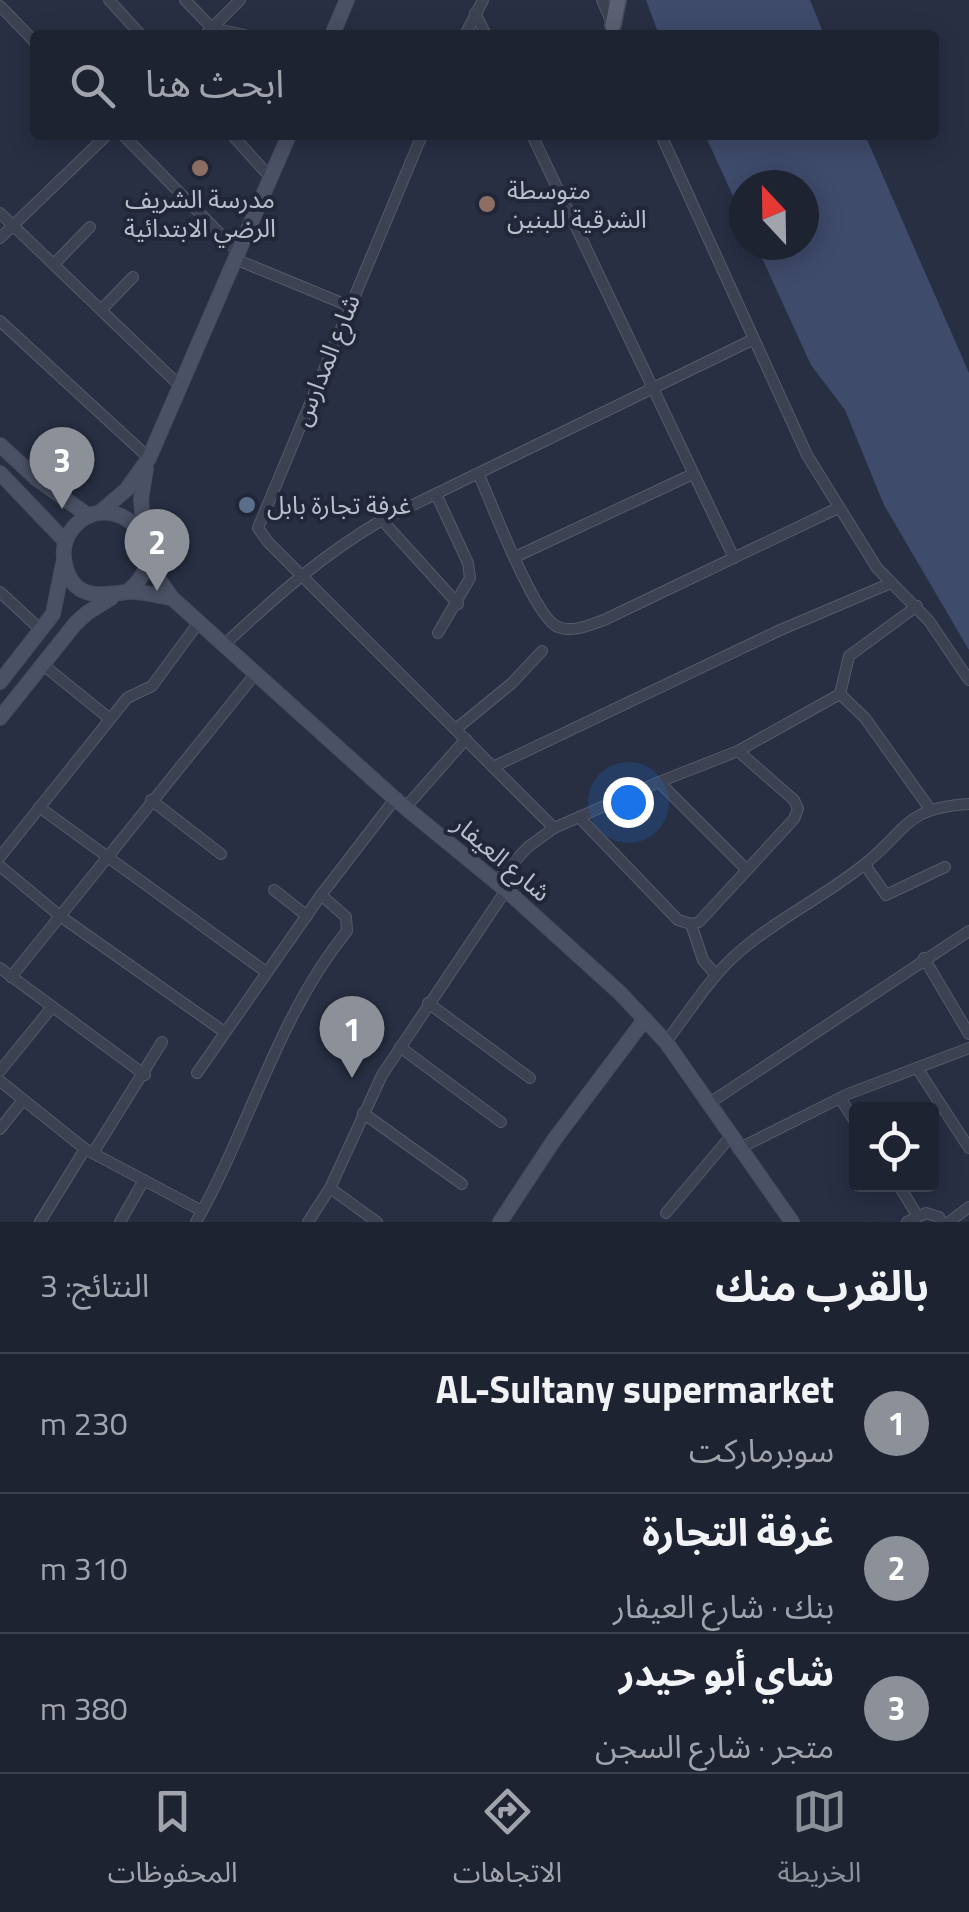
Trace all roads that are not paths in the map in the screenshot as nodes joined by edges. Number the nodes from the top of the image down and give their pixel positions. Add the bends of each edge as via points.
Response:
1 (109, 0) edge
2 (185, 0) edge
3 (240, 0) edge
4 (347, 0) edge
5 (483, 0) edge
6 (602, 0) edge
7 (618, 0) edge
8 (0, 6) edge
9 (475, 12) junction
10 (136, 30) edge
11 (207, 30) edge
12 (209, 30) edge
13 (334, 30) edge
14 (468, 30) edge
15 (484, 30) edge
16 (615, 30) edge
17 (30, 37) edge
18 (102, 140) edge
19 (128, 140) edge
20 (237, 140) edge
21 (287, 140) edge
22 (420, 140) edge
23 (534, 140) edge
24 (664, 140) edge
25 (270, 177) junction
26 (0, 213) edge
27 (14, 224) junction
28 (90, 227) dead end
29 (0, 238) edge
30 (237, 255) junction
31 (54, 264) junction
32 (133, 277) dead end
33 (349, 306) junction
34 (101, 310) junction
35 (0, 321) edge
36 (752, 340) junction
37 (180, 386) junction
38 (652, 388) junction
39 (0, 445) edge
40 (148, 458) junction
41 (0, 472) edge
42 (694, 474) junction
43 (480, 475) junction
44 (436, 494) junction
45 (838, 508) junction
46 (94, 515) junction
47 (382, 520) junction
48 (144, 536) junction
49 (65, 542) junction
50 (63, 558) junction
51 (515, 558) junction
52 (734, 558) junction
53 (148, 562) junction
54 (302, 573) junction
55 (891, 583) junction
56 (0, 592) edge
57 (121, 594) junction
58 (172, 598) junction
59 (458, 604) junction
60 (917, 606) junction
61 (199, 622) junction
62 (41, 630) junction
63 (438, 633) dead end
64 (224, 645) junction
65 (542, 651) dead end
66 (42, 664) junction
67 (256, 673) junction
68 (969, 680) edge
69 (0, 682) edge
70 (840, 694) junction
71 (0, 718) edge
72 (110, 718) junction
73 (456, 729) junction
74 (466, 739) junction
75 (738, 751) junction
76 (494, 767) junction
77 (658, 782) junction
78 (151, 800) junction
79 (400, 804) junction
80 (969, 804) edge
81 (40, 807) junction
82 (930, 809) junction
83 (578, 816) junction
84 (554, 828) junction
85 (220, 854) dead end
86 (0, 857) edge
87 (105, 858) junction
88 (865, 864) junction
89 (0, 866) edge
90 (945, 867) dead end
91 (746, 869) junction
92 (501, 886) junction
93 (274, 890) dead end
94 (321, 895) junction
95 (60, 916) junction
96 (306, 916) junction
97 (691, 924) junction
98 (965, 934) edge
99 (969, 948) edge
100 (924, 958) junction
101 (0, 968) edge
102 (266, 972) junction
103 (716, 976) junction
104 (11, 977) junction
105 (428, 1003) junction
106 (52, 1007) junction
107 (646, 1019) junction
108 (223, 1031) junction
109 (969, 1034) edge
110 (162, 1042) dead end
111 (666, 1042) junction
112 (400, 1047) junction
113 (969, 1048) edge
114 (917, 1068) junction
115 (0, 1071) edge
116 (196, 1073) dead end
117 (144, 1075) junction
118 (530, 1078) dead end
119 (0, 1081) edge
120 (840, 1098) junction
121 (23, 1100) junction
122 (708, 1104) junction
123 (849, 1112) edge
124 (363, 1113) junction
125 (501, 1122) dead end
126 (0, 1129) edge
127 (734, 1143) junction
128 (969, 1148) edge
129 (89, 1151) junction
130 (144, 1180) junction
131 (462, 1184) dead end
132 (330, 1188) junction
133 (901, 1192) edge
134 (969, 1207) edge
135 (666, 1213) dead end
136 (200, 1217) edge
137 (912, 1219) edge
138 (40, 1222) edge
139 (120, 1222) edge
140 (308, 1222) edge
141 (377, 1222) edge
142 (500, 1222) edge
143 (792, 1222) edge
144 (941, 1222) edge
145 (949, 1222) edge

1 - 10 street
2 - 11 street
3 - 12 street
4 - 13 main road
5 - 9 street
6 - 16 street
7 - 16 main road
8 - 17 street
9 - 14 street
9 - 15 street
18 - 27 street
19 - 30 street
20 - 25 street
21 - 25 main road
22 - 33 street, شارع المدارس
23 - 38 street
24 - 36 street
25 - 30 main road
26 - 27 street
27 - 29 street
27 - 31 street
28 - 31 street
30 - 33 street
30 - 37 main road
31 - 34 street
32 - 34 street
33 - 54 street, شارع المدارس via 258,528
34 - 37 street
35 - 40 street
36 - 38 street
36 - 45 street
37 - 40 main road
38 - 42 street
38 - 43 street
39 - 46 main road
40 - 46 main road via 127,490
40 - 48 main road
41 - 49 main road
42 - 51 street
42 - 52 street
43 - 44 street
43 - 51 street
44 - 47 street
44 - 59 street via 470,571
45 - 52 street
45 - 55 street
46 - 48 main road via 125,518
46 - 49 main road via 79,522
47 - 54 street
47 - 59 street
48 - 53 main road
49 - 50 main road
50 - 57 main road via 66,572 86,593
50 - 62 main road via 59,596
51 - 52 street via 550,624 573,629
53 - 57 main road
53 - 58 main road, شارع العيفار
54 - 64 street
54 - 73 street
55 - 60 street
55 - 76 street
56 - 62 street
57 - 58 main road
57 - 66 main road via 86,613
58 - 61 main road, شارع العيفار
59 - 63 street
60 - 68 street
60 - 70 street via 849,656
61 - 64 main road, شارع العيفار
61 - 72 street via 152,686 130,695
62 - 69 main road
64 - 67 main road, شارع العيفار
65 - 73 street
66 - 71 main road
66 - 72 street
67 - 78 street
67 - 79 main road, شارع العيفار
70 - 75 street
70 - 82 street
72 - 81 street
73 - 74 street
74 - 76 street
74 - 79 street
75 - 77 street
75 - 91 street via 798,809
76 - 84 street
77 - 83 street
77 - 91 street
78 - 85 street
78 - 87 street
79 - 92 main road, شارع العيفار
79 - 94 street
80 - 82 street
81 - 86 street
81 - 87 street
82 - 88 street via 906,822
83 - 84 street
83 - 97 street via 678,920
84 - 92 street via 528,847
87 - 95 street
87 - 102 street
88 - 90 street via 886,895
88 - 103 street via 754,940
89 - 95 street
91 - 97 street
92 - 105 street
92 - 107 main road, شارع العيفار
93 - 96 street
94 - 96 street
94 - 136 street via 346,917 347,931 282,1037
95 - 104 street
95 - 108 street
96 - 102 street
97 - 103 street via 702,960
98 - 99 street
98 - 100 street
100 - 109 street
100 - 122 street
101 - 104 street
102 - 108 street
103 - 111 street
104 - 106 street
105 - 112 street
105 - 118 street
106 - 115 street
106 - 117 street
107 - 111 main road, شارع العيفار
107 - 142 main road
108 - 116 street
110 - 117 street
111 - 122 main road, شارع العيفار
112 - 124 street
112 - 125 street
113 - 114 street
114 - 120 street
114 - 128 street
117 - 129 street
119 - 121 street
120 - 123 street
120 - 127 street
121 - 126 street
121 - 129 street
122 - 127 main road, شارع العيفار
124 - 131 street
124 - 132 street
127 - 135 street
127 - 143 main road, شارع العيفار
129 - 130 street
129 - 138 street
130 - 136 street
130 - 139 street
132 - 140 street
132 - 141 street
133 - 137 street
134 - 145 street
137 - 144 street via 932,1214

